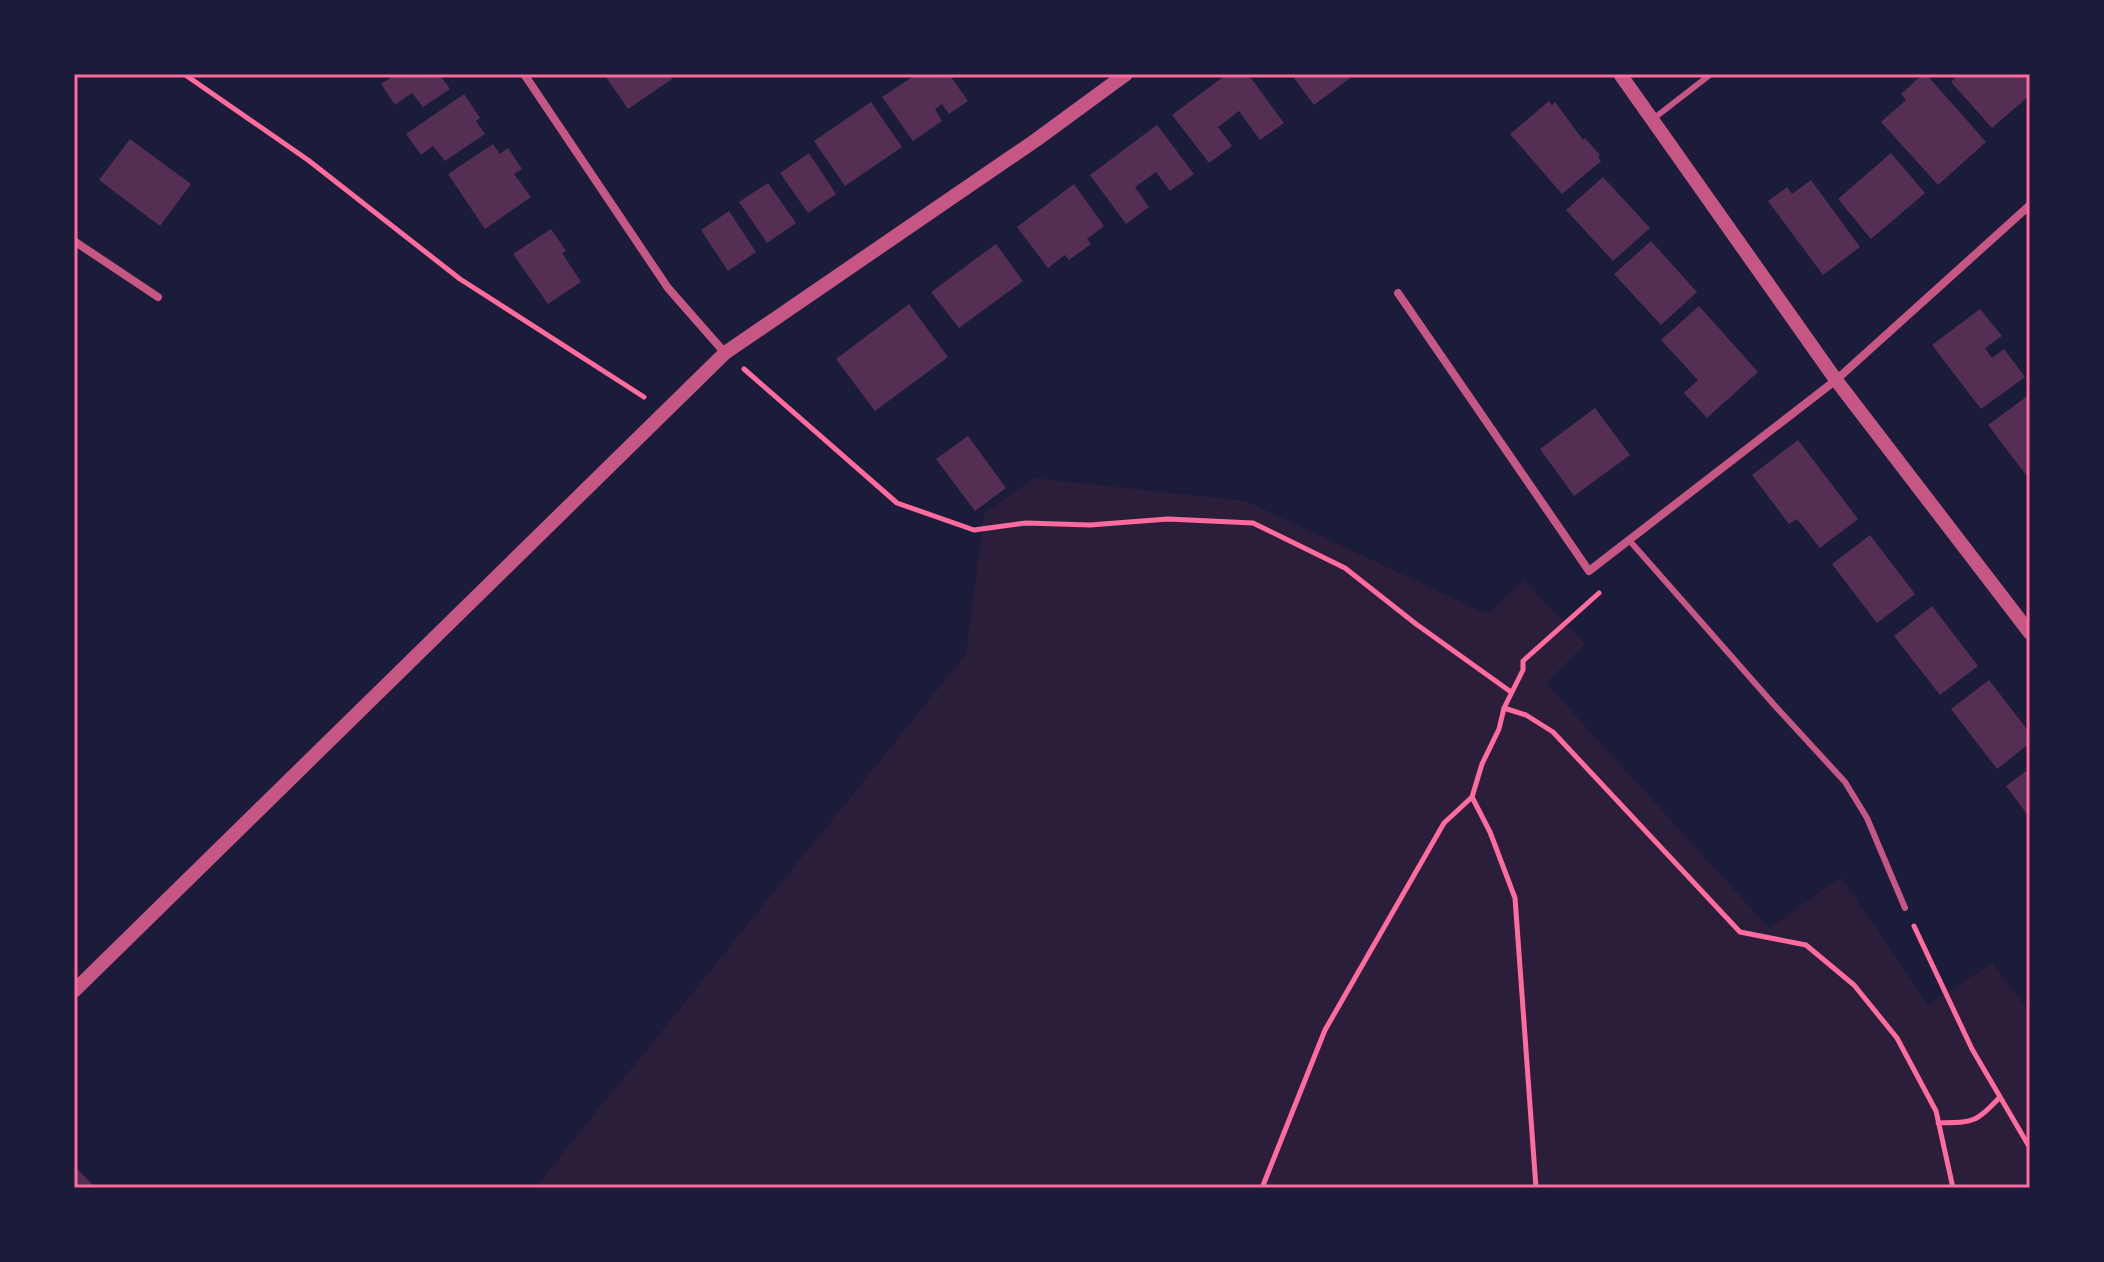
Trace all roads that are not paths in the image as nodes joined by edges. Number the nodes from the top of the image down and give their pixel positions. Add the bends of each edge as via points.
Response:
1 (524, 74) edge
2 (1126, 74) edge
3 (1620, 74) edge
4 (1711, 74) edge
5 (1653, 119) junction
6 (2030, 205) edge
7 (74, 241) edge
8 (1398, 293) dead end
9 (158, 297) dead end
10 (725, 353) junction
11 (1836, 380) junction
12 (1629, 540) junction
13 (2030, 633) edge
14 (1905, 908) road end
15 (74, 991) edge

1 - 10 street via 668,288
2 - 10 street
3 - 5 street
4 - 5 lane
5 - 11 street
6 - 11 street
7 - 9 street
8 - 12 street via 1589,571
10 - 15 street
11 - 12 street
11 - 13 street
12 - 14 lane via 1845,782 1867,818

